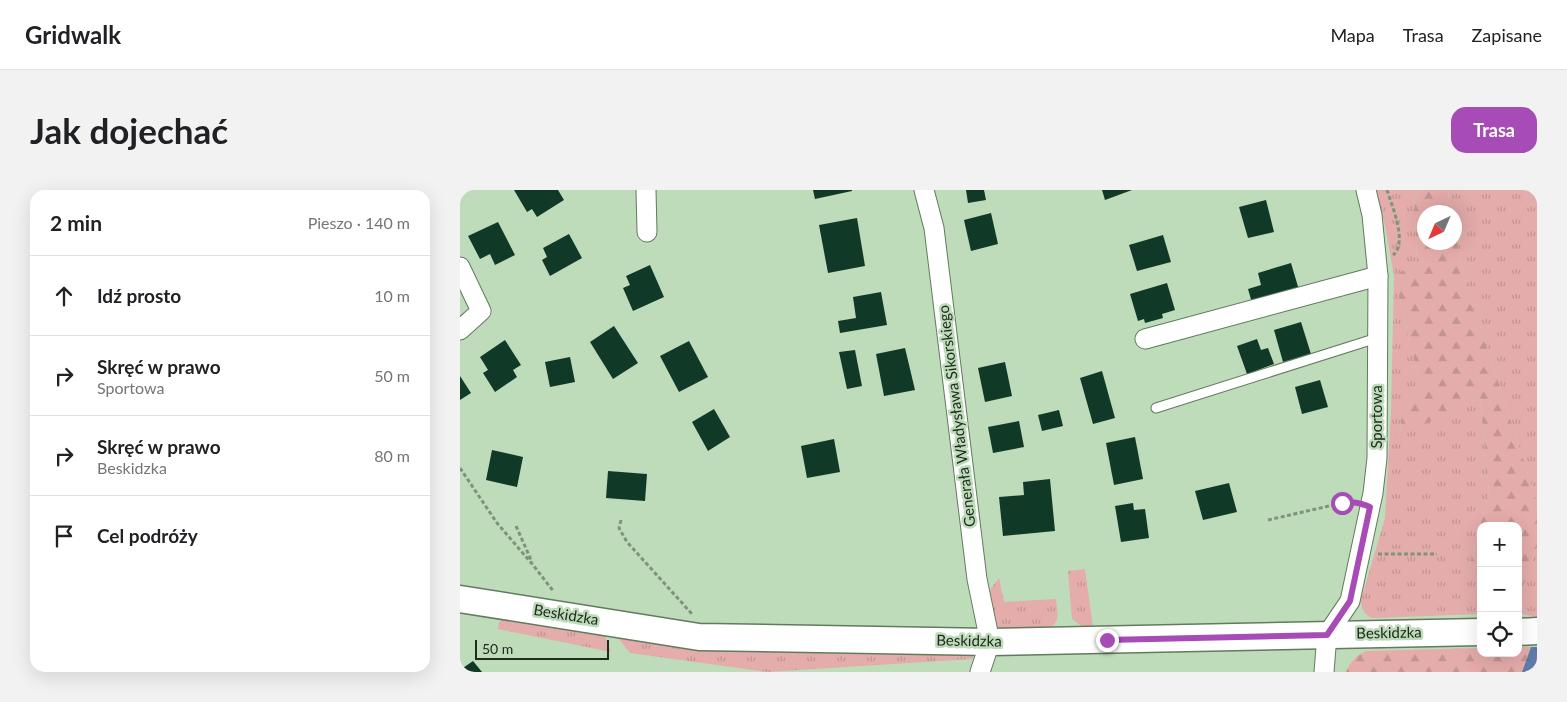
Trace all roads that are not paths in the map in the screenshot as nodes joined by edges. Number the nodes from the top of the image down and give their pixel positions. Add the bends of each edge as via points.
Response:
1 (646, 190) edge
2 (924, 190) edge
3 (1366, 190) edge
4 (647, 232) dead end
5 (460, 267) edge
6 (1378, 276) junction
7 (460, 330) edge
8 (1377, 338) junction
9 (1146, 339) dead end
10 (1156, 408) dead end
11 (460, 599) edge
12 (1477, 632) edge
13 (1522, 632) edge
14 (1537, 632) edge
15 (1327, 635) junction
16 (990, 642) junction
17 (980, 672) edge
18 (1324, 672) edge

1 - 4 street
2 - 16 street, Generała Władysława Sikorskiego via 934,228 977,579
3 - 6 street, Sportowa
5 - 7 street via 481,311
6 - 8 street, Sportowa
6 - 9 street
8 - 10 lane
8 - 15 street, Sportowa via 1377,458 1370,507 1350,601
11 - 16 street, Beskidzka via 699,637
12 - 15 street, Beskidzka
13 - 14 street
15 - 16 street, Beskidzka
15 - 18 street
16 - 17 street

